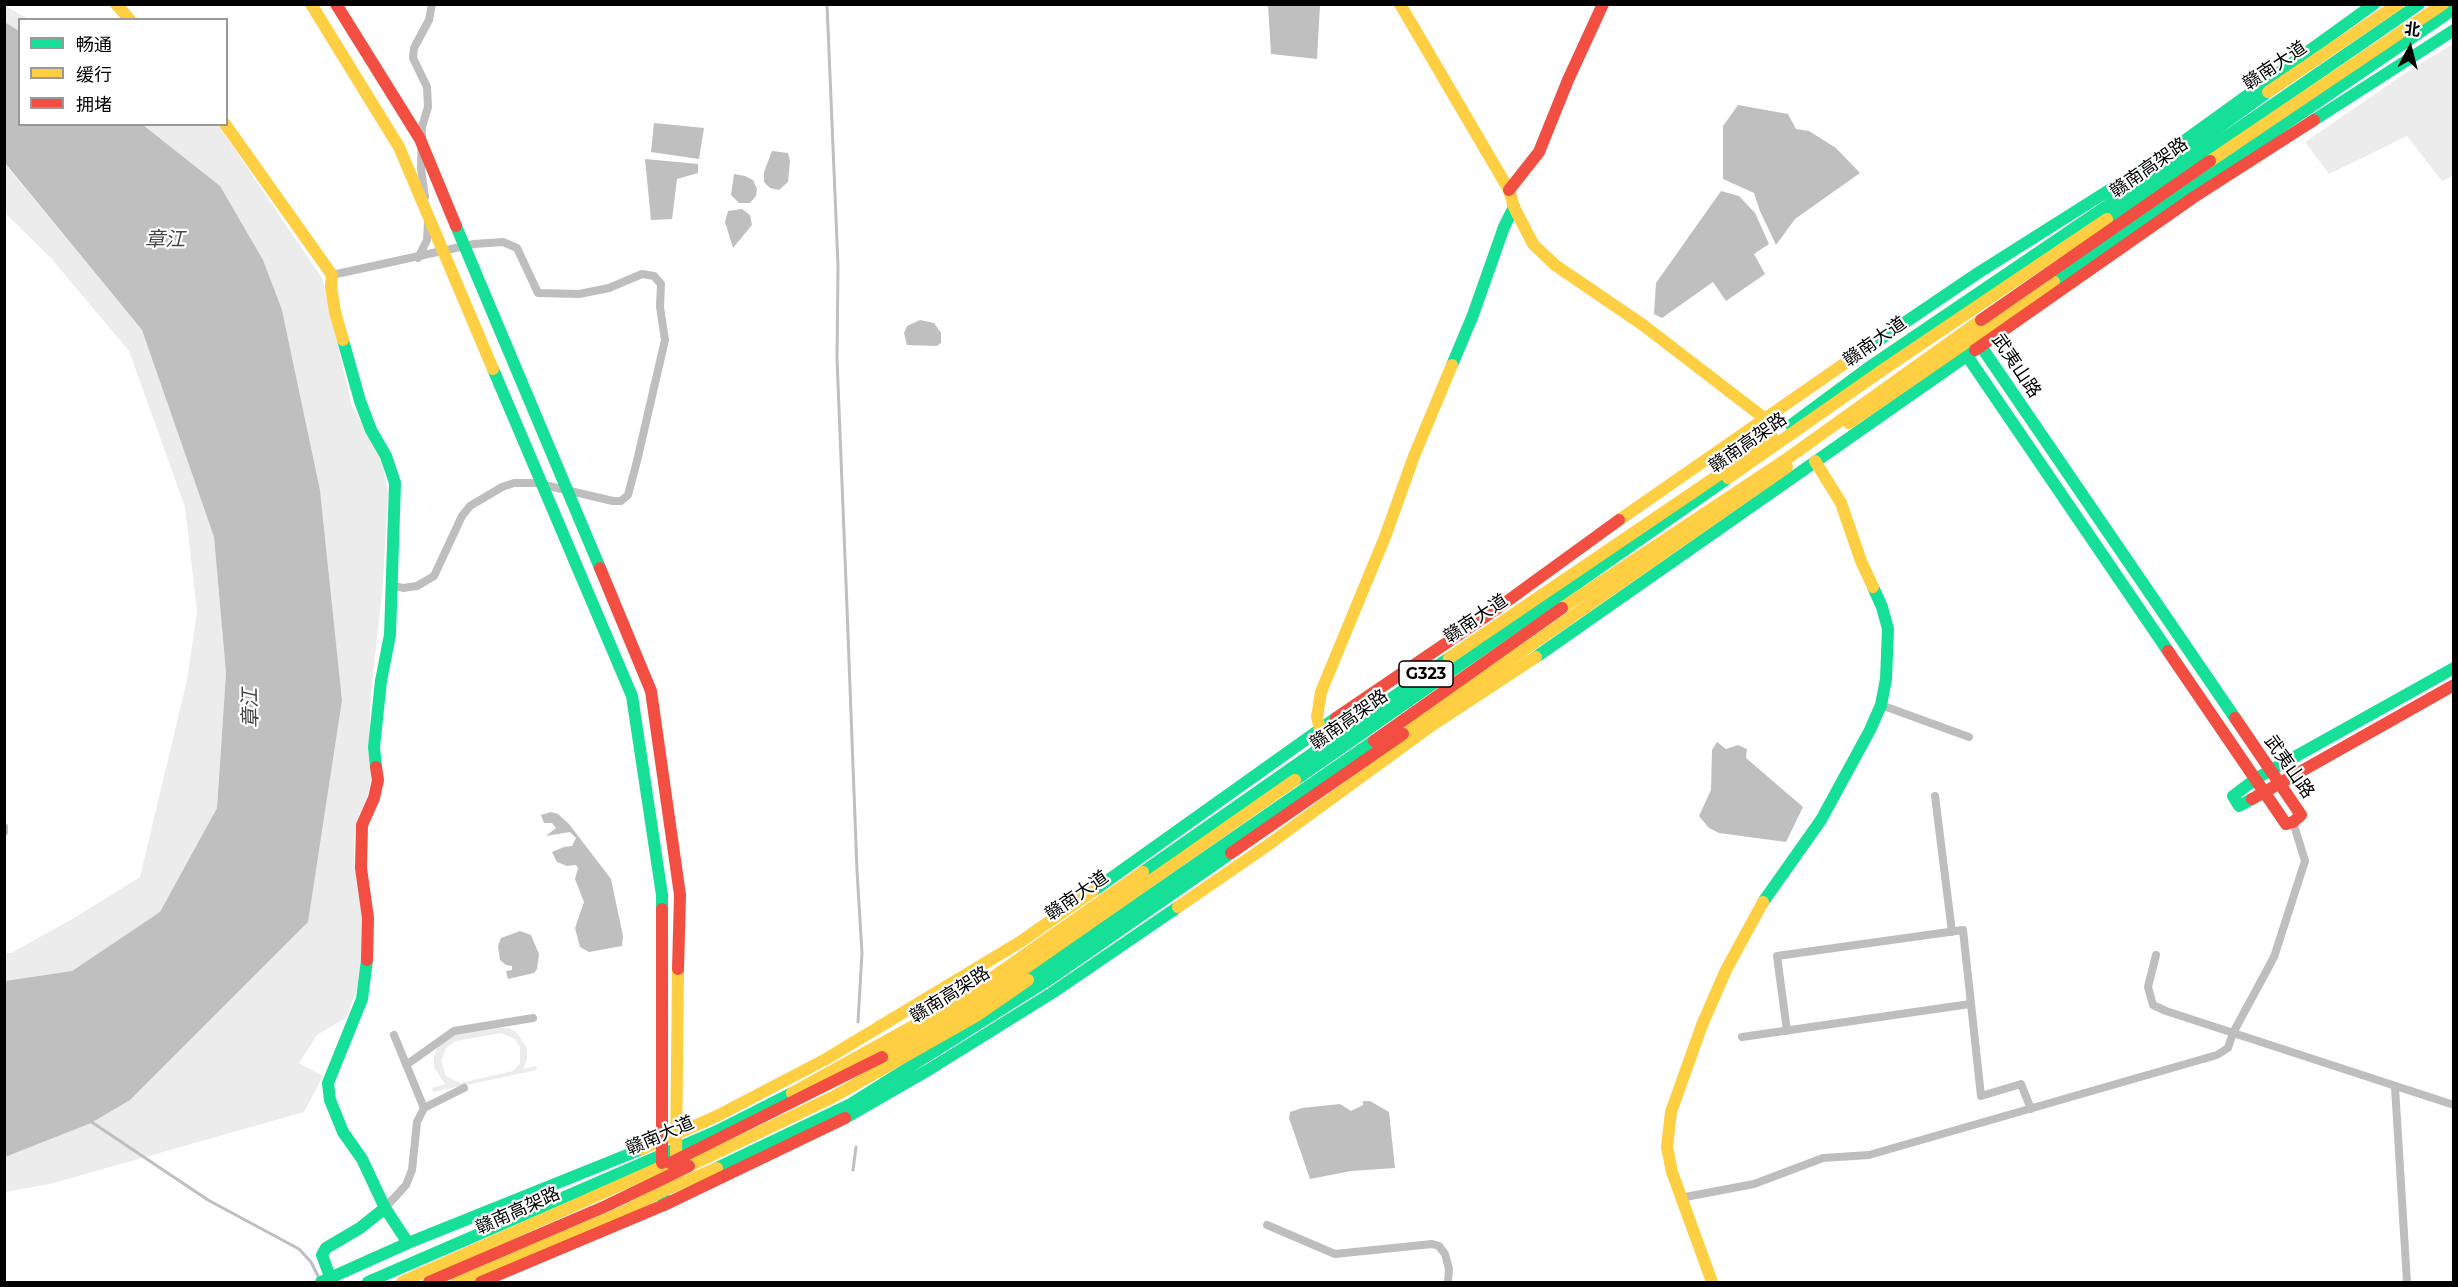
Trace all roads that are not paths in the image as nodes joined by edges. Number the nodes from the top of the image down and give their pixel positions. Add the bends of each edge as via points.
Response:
1 (116, 4) edge
2 (311, 4) edge
3 (336, 4) edge
4 (432, 4) edge
5 (1603, 4) edge
6 (2374, 4) edge
7 (2398, 4) edge
8 (2418, 4) edge
9 (2443, 4) edge
10 (1401, 5) edge
11 (2454, 9) edge
12 (128, 18) edge
13 (2449, 33) edge
14 (2226, 121) junction
15 (226, 126) edge
16 (422, 142) junction
17 (2246, 149) junction
18 (2154, 174) junction
19 (1509, 190) junction
20 (2174, 200) junction
21 (1514, 207) junction
22 (427, 213) junction
23 (465, 246) junction
24 (444, 252) junction
25 (418, 258) junction
26 (332, 275) junction
27 (1955, 308) junction
28 (1941, 317) junction
29 (1977, 341) junction
30 (1964, 350) junction
31 (1868, 368) junction
32 (1888, 395) junction
33 (1764, 418) junction
34 (1793, 424) junction
35 (1814, 455) junction
36 (543, 485) junction
37 (567, 491) junction
38 (392, 585) junction
39 (1471, 644) junction
40 (2454, 668) edge
41 (1491, 672) junction
42 (2454, 685) edge
43 (1384, 701) junction
44 (1881, 705) junction
45 (1320, 729) junction
46 (1408, 731) junction
47 (1969, 737) dead end
48 (2270, 771) junction
49 (2256, 778) junction
50 (2278, 784) junction
51 (2265, 791) junction
52 (1935, 796) dead end
53 (2293, 822) junction
54 (4, 827) edge
55 (4, 832) edge
56 (1952, 932) junction
57 (2156, 955) dead end
58 (1970, 1004) junction
59 (533, 1018) dead end
60 (1787, 1031) junction
61 (2233, 1033) junction
62 (394, 1035) dead end
63 (1742, 1036) dead end
64 (406, 1065) junction
65 (2395, 1087) junction
66 (464, 1088) dead end
67 (2454, 1105) edge
68 (424, 1108) junction
69 (2031, 1109) junction
70 (717, 1131) junction
71 (675, 1136) junction
72 (660, 1142) junction
73 (675, 1150) junction
74 (662, 1156) junction
75 (731, 1162) junction
76 (607, 1177) junction
77 (680, 1184) junction
78 (663, 1191) junction
79 (680, 1197) junction
80 (1680, 1198) junction
81 (664, 1205) junction
82 (384, 1208) junction
83 (621, 1213) junction
84 (1268, 1225) dead end
85 (403, 1245) junction
86 (321, 1282) edge
87 (333, 1282) edge
88 (368, 1282) edge
89 (402, 1282) edge
90 (429, 1282) edge
91 (456, 1282) edge
92 (481, 1282) edge
93 (1448, 1282) edge
94 (1712, 1282) edge
95 (2407, 1282) edge

1 - 12 main road
2 - 22 main road via 399,147
3 - 16 main road
4 - 16 street via 413,58 427,87
5 - 19 main road via 1539,152
6 - 33 main road via 2181,143 1978,273
7 - 14 main road, 赣南大道 / G323
8 - 89 main road, 赣南高架路 via 1884,369 968,1008 867,1065 702,1149
9 - 90 main road, 赣南高架路 via 2143,207 1788,458 1547,618 976,1016 833,1097 606,1206
10 - 19 main road
11 - 17 main road, G323
13 - 29 main road
14 - 17 main road
14 - 18 main road, 赣南大道 / G323
15 - 26 main road
16 - 22 street
16 - 23 main road
17 - 20 main road, G323
18 - 20 main road
18 - 27 main road, 赣南大道 / G323
19 - 21 main road
20 - 29 main road, G323
21 - 33 main road via 1533,244 1555,265 1643,325
21 - 45 main road via 1333,659 1321,692 1317,717
22 - 24 main road
22 - 25 street via 427,240
23 - 24 street
23 - 37 main road
23 - 37 street via 504,243 517,248 538,293 589,292 626,283 642,274 654,276 661,285 665,340 627,495 621,501 613,501
24 - 25 street
24 - 36 main road
25 - 26 street
26 - 38 main road via 334,312 360,401 395,483
27 - 28 main road, 赣南大道 / G323
27 - 29 main road, 武夷山路
28 - 30 main road, 武夷山路
28 - 31 main road, 赣南大道 / G323
29 - 30 main road, G323
29 - 48 main road, 武夷山路
30 - 32 main road, G323
30 - 35 main road
30 - 49 main road, 武夷山路
31 - 32 main road
31 - 34 main road, 赣南大道 / G323
32 - 35 main road, G323
33 - 45 main road
34 - 35 main road
34 - 39 main road, 赣南大道 / G323
35 - 41 main road, G323
35 - 44 main road via 1841,503 1888,629
35 - 79 main road via 1526,664 1431,726 1268,845 1052,993 845,1118
36 - 37 street
36 - 38 street via 514,483 470,506 434,576 417,586
36 - 72 main road via 632,696 662,896
37 - 71 main road via 651,692 680,895
38 - 82 main road via 390,635 374,747 378,780 362,825 368,918 362,999 328,1083 330,1100 343,1132 362,1159
39 - 41 main road
39 - 43 main road, 赣南大道 / G323
40 - 48 main road
41 - 46 main road, G323
42 - 50 main road
43 - 46 main road
43 - 70 main road, 赣南大道 / G323 via 962,999 823,1078
44 - 47 street
44 - 80 main road via 1821,820 1757,910 1702,1025 1671,1112 1667,1147
45 - 71 main road via 1020,942 826,1059
46 - 75 main road, G323 via 1048,980 849,1105
48 - 49 main road
48 - 50 main road, 武夷山路
49 - 51 main road, 武夷山路
49 - 51 main road via 2233,796 2239,806
50 - 51 main road
50 - 53 main road, 武夷山路 via 2301,815
51 - 53 main road, 武夷山路 via 2286,824
52 - 56 street
53 - 61 street via 2305,861 2274,957
54 - 55 street
56 - 58 street via 1963,930
56 - 60 street via 1777,956
57 - 61 street via 2148,987 2153,1005
58 - 60 street
58 - 69 street via 1981,1096 2021,1084
59 - 64 street via 454,1031
60 - 63 street
61 - 65 street
61 - 69 street via 2228,1048 2217,1056
62 - 64 street
64 - 68 street
65 - 67 street
65 - 95 street
66 - 68 street
68 - 82 street via 417,1122 412,1170 406,1185
69 - 80 street via 1869,1155 1823,1158 1754,1184
70 - 73 main road, 赣南大道 / G323
70 - 75 main road
71 - 72 main road
71 - 73 main road
72 - 74 main road
72 - 85 main road
73 - 74 main road, 赣南大道 / G323
73 - 77 main road
74 - 76 main road, 赣南大道 / G323
74 - 78 main road
75 - 77 main road, G323
76 - 83 main road
76 - 88 main road, 赣南大道 / G323
77 - 78 main road, G323
77 - 79 main road
78 - 81 main road
78 - 83 main road, G323
79 - 81 main road
80 - 94 main road
81 - 92 main road
82 - 85 main road
82 - 87 main road via 326,1248 322,1255
83 - 91 main road, G323
84 - 93 street via 1335,1254 1439,1246 1449,1269
85 - 86 main road

